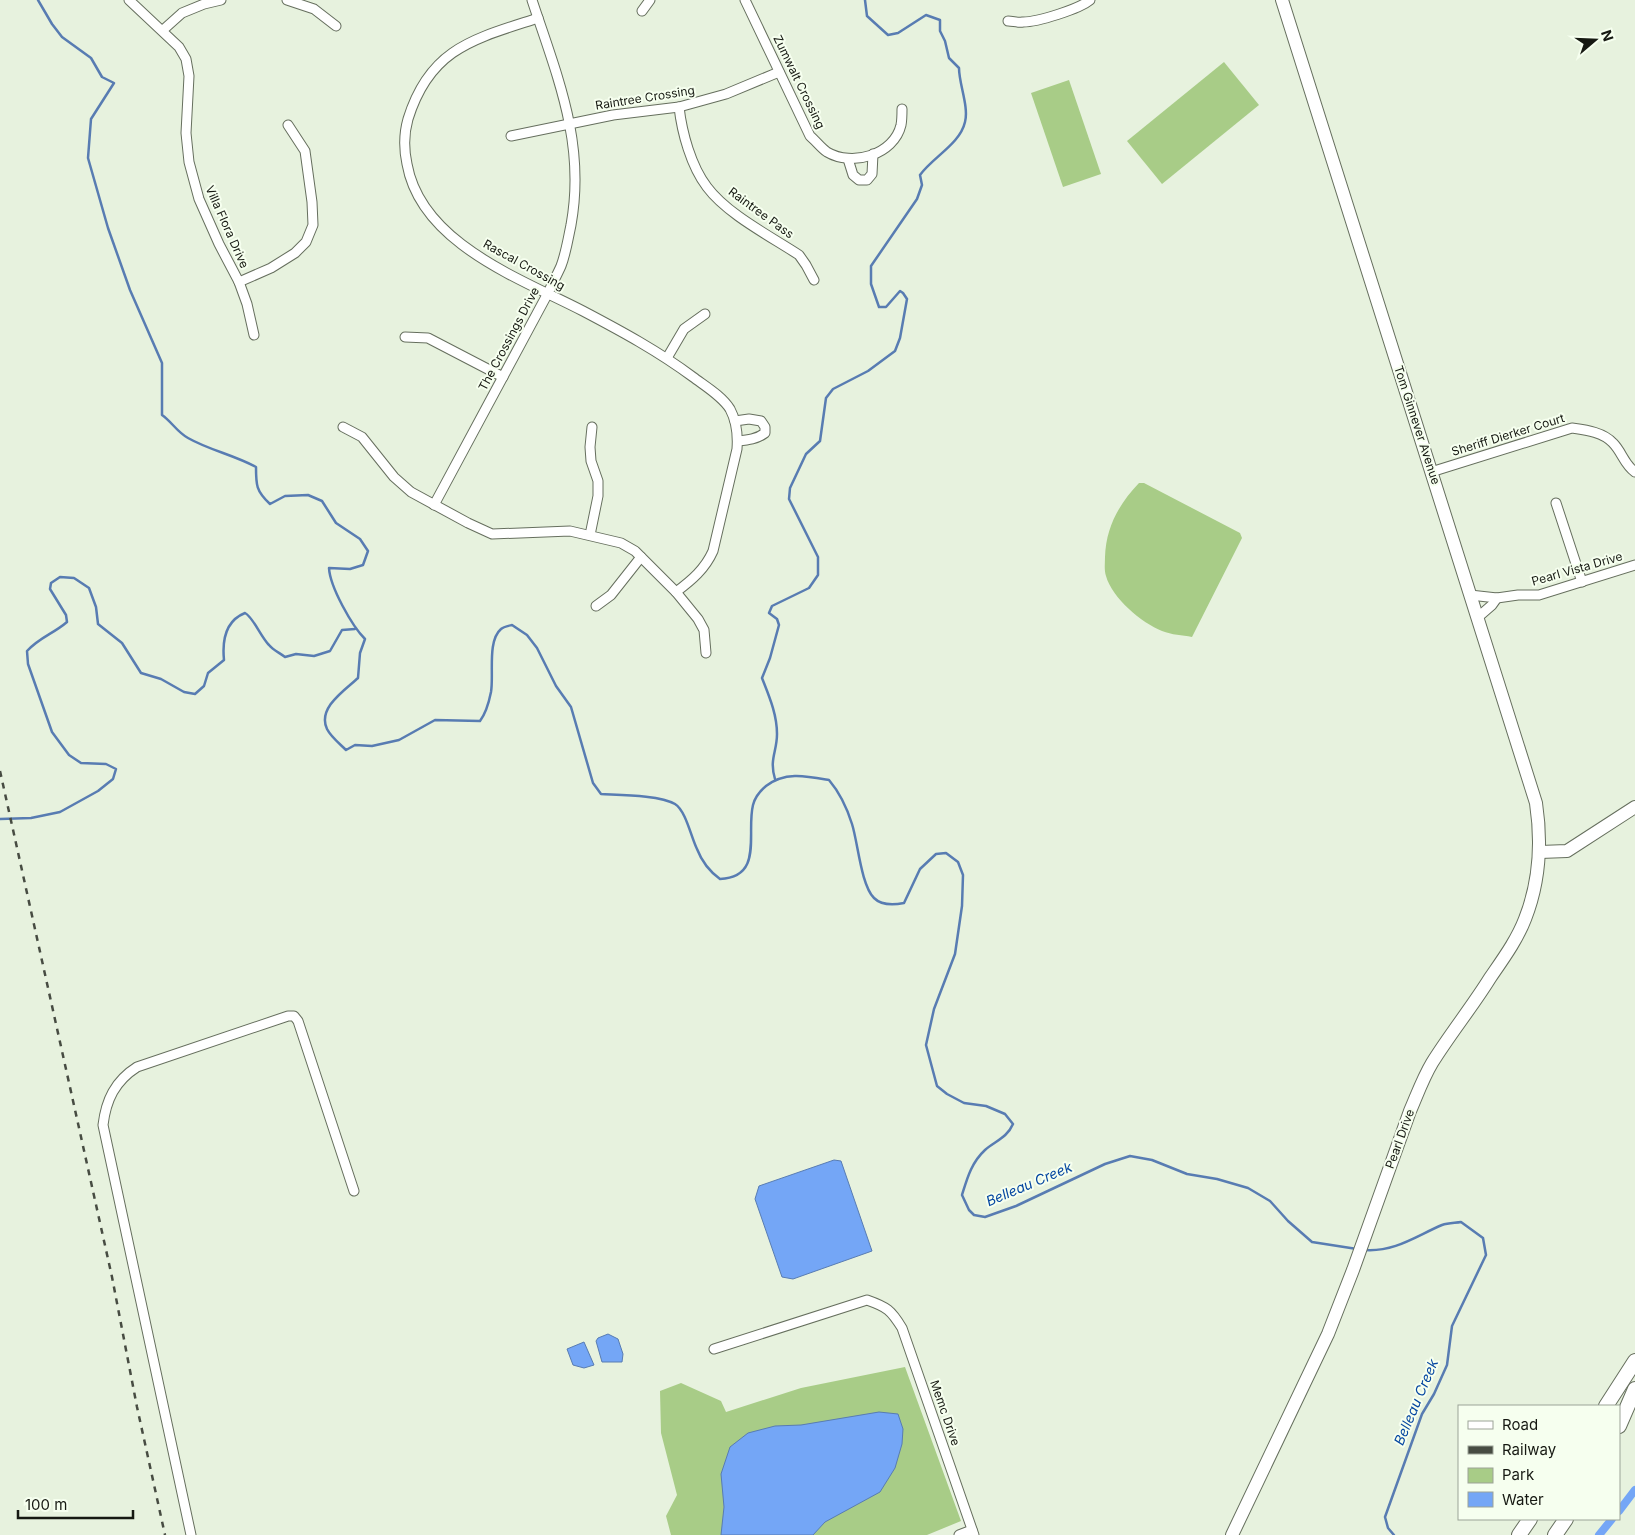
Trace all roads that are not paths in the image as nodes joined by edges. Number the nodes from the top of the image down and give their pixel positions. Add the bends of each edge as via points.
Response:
1 (129, 0) edge
2 (221, 0) edge
3 (287, 0) edge
4 (532, 0) edge
5 (650, 0) edge
6 (745, 0) edge
7 (1090, 0) edge
8 (1282, 0) edge
9 (642, 11) dead end
10 (538, 18) junction
11 (1008, 21) dead end
12 (336, 26) dead end
13 (162, 30) junction
14 (779, 72) junction
15 (679, 107) junction
16 (902, 109) dead end
17 (570, 124) junction
18 (288, 125) dead end
19 (511, 136) dead end
20 (873, 154) junction
21 (848, 159) junction
22 (814, 280) dead end
23 (239, 282) junction
24 (548, 293) junction
25 (705, 314) dead end
26 (254, 335) dead end
27 (405, 337) dead end
28 (667, 358) junction
29 (503, 377) junction
30 (734, 421) junction
31 (343, 427) dead end
32 (592, 427) dead end
33 (738, 441) junction
34 (1431, 472) junction
35 (1635, 472) edge
36 (1556, 503) dead end
37 (434, 505) junction
38 (590, 535) junction
39 (641, 557) junction
40 (1635, 566) edge
41 (1582, 582) junction
42 (676, 592) junction
43 (1470, 596) junction
44 (1497, 598) junction
45 (596, 606) dead end
46 (1477, 618) junction
47 (706, 653) dead end
48 (1635, 807) edge
49 (1540, 852) junction
50 (354, 1191) dead end
51 (714, 1349) dead end
52 (1635, 1361) edge
53 (1635, 1389) edge
54 (1607, 1405) edge
55 (1620, 1424) edge
56 (1529, 1520) edge
57 (973, 1532) edge
58 (191, 1535) edge
59 (959, 1535) edge
60 (1232, 1535) edge
61 (1519, 1535) edge

1 - 13 street, Villa Flora Drive
2 - 13 street via 182,13
3 - 12 street via 314,10
4 - 10 street, The Crossings Drive
5 - 9 street
6 - 14 street, Zumwalt Crossing
7 - 11 street via 1051,16 1025,22
8 - 34 main road, Tom Ginnever Avenue
10 - 17 street, The Crossings Drive
10 - 24 street, Rascal Crossing via 478,38 459,47 442,61 424,81 414,102 407,123 405,152 410,180 420,200 445,231 498,268
13 - 23 street, Villa Flora Drive via 186,59 189,76 186,133 189,162 199,199
14 - 15 street, Raintree Crossing via 726,94
14 - 21 street, Zumwalt Crossing via 810,136 827,152
15 - 17 street, Raintree Crossing
15 - 22 street, Raintree Pass via 689,151 706,186 728,208 799,255
16 - 20 street via 901,125 895,138
17 - 19 street, Raintree Crossing
17 - 24 street, The Crossings Drive via 576,183 573,213 561,265
18 - 23 street via 305,151 313,224 306,242 295,253
20 - 21 street
20 - 21 street via 872,174 867,180 859,180 853,174
23 - 26 street, Villa Flora Drive
24 - 28 street, Rascal Crossing
24 - 29 street, The Crossings Drive
25 - 28 street via 684,329
27 - 29 street via 428,338
28 - 30 street, Rascal Crossing via 722,399
29 - 37 street, The Crossings Drive
30 - 33 street, Rascal Crossing
30 - 33 street via 761,421 765,427 761,436
31 - 37 street via 362,437 394,477 411,492
32 - 38 street via 591,461 598,481 598,496
33 - 42 street, Rascal Crossing via 713,551 697,575
34 - 35 street, Sheriff Dierker Court via 1572,428 1590,431 1613,443
34 - 43 main road, Tom Ginnever Avenue
36 - 41 street
37 - 38 street via 492,534 570,531
38 - 39 street via 620,543
39 - 42 street
39 - 45 street via 611,595
40 - 41 street, Pearl Vista Drive
41 - 44 street, Pearl Vista Drive via 1539,595
42 - 47 street via 704,630
43 - 44 street, Pearl Vista Drive
43 - 46 main road, Tom Ginnever Avenue
44 - 46 street
46 - 49 main road, Tom Ginnever Avenue via 1536,803
48 - 49 main road via 1567,851
49 - 60 main road, Pearl Drive via 1525,919 1507,952 1425,1076 1317,1358
50 - 58 street via 294,1016 137,1067 122,1078 110,1096 103,1124
51 - 57 street, Memc Drive via 867,1300 894,1314 902,1328
52 - 54 main road
53 - 55 main road
56 - 61 main road
57 - 59 street

